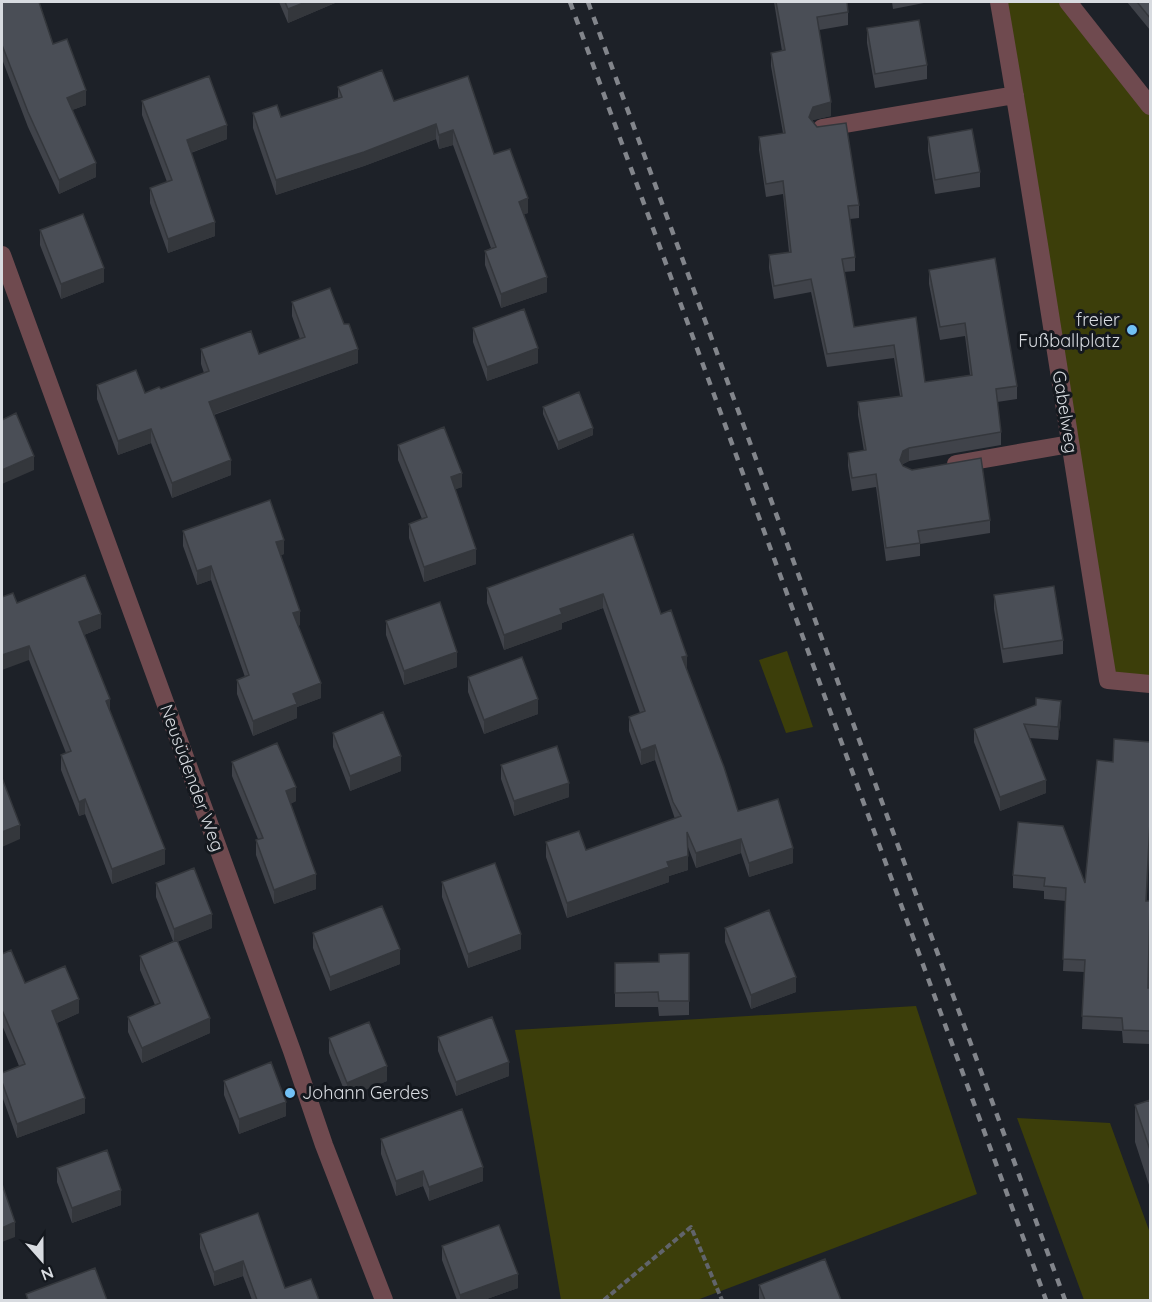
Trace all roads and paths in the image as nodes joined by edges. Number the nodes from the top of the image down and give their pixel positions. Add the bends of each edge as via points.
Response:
1 (999, 2) edge
2 (1068, 2) edge
3 (1015, 95) junction
4 (1150, 106) edge
5 (820, 129) edge
6 (2, 255) edge
7 (1070, 444) junction
8 (934, 468) edge
9 (1150, 684) edge
10 (384, 1300) edge
11 (604, 1300) edge
12 (722, 1300) edge

1 - 3 street, Gabelweg
2 - 4 street
3 - 5 street
3 - 7 street, Gabelweg
6 - 10 street, Neusüdender Weg via 326,1152
7 - 8 street
7 - 9 street, Gabelweg via 1108,680
11 - 12 path via 691,1227

